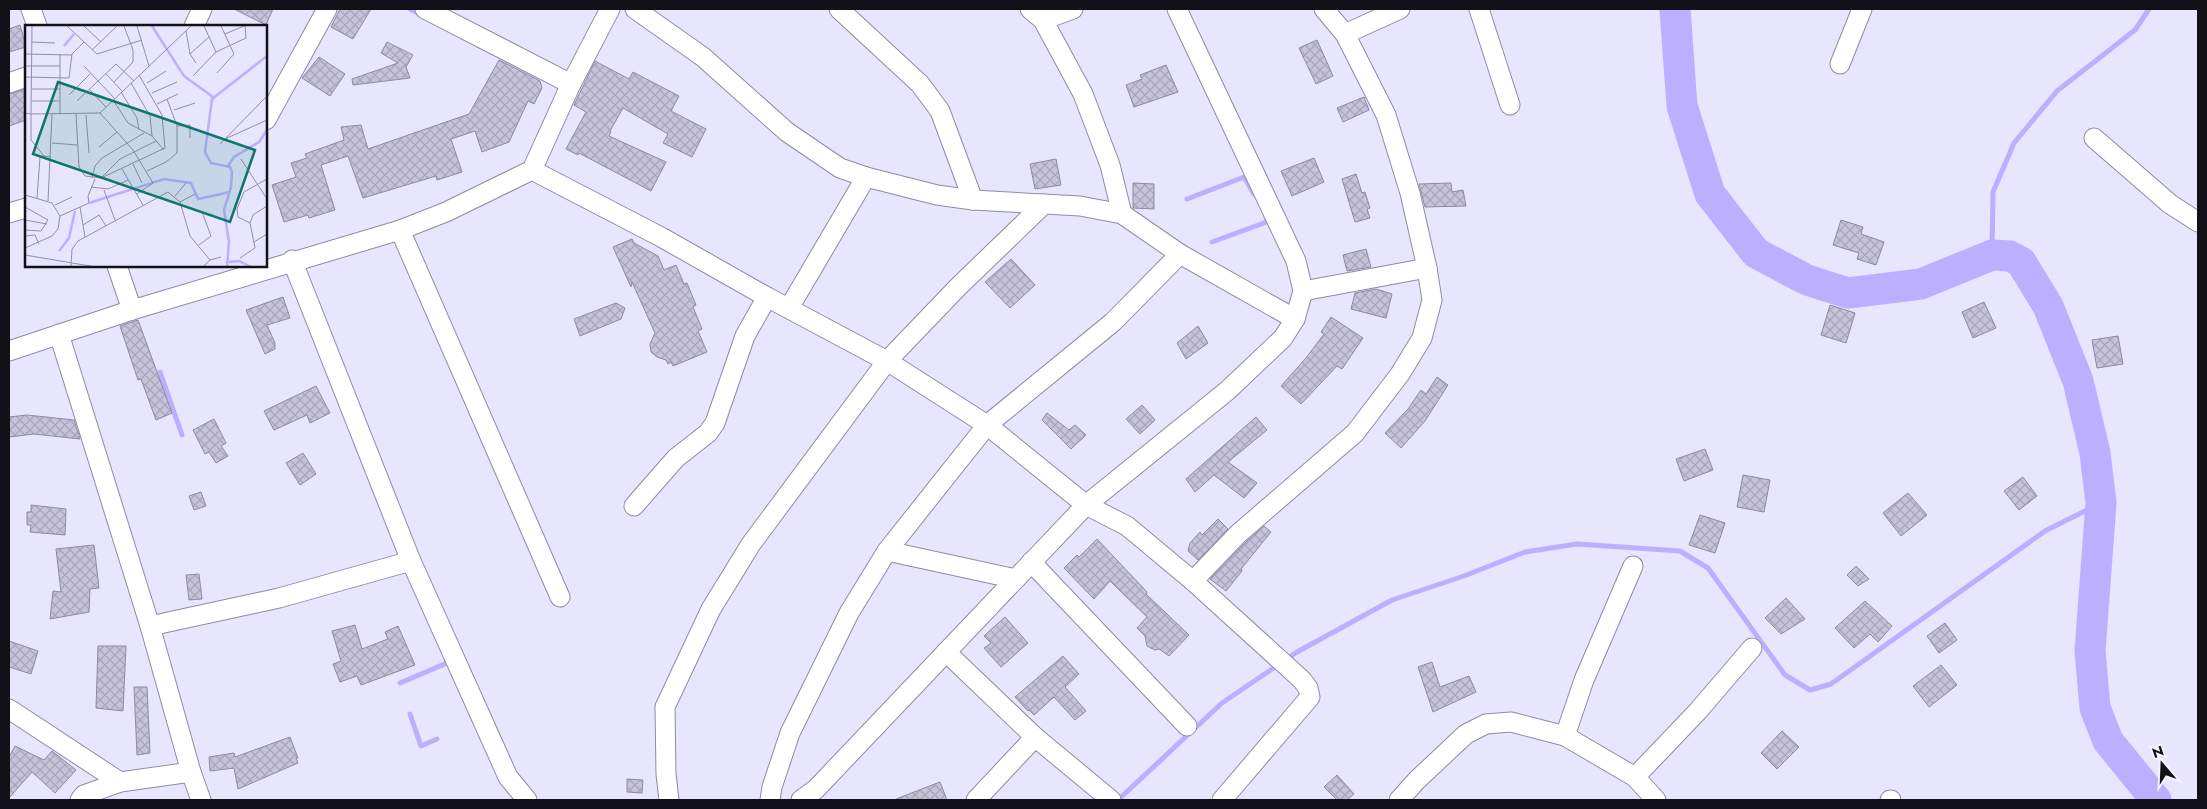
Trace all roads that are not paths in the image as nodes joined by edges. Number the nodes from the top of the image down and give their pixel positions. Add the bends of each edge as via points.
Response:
1 (31, 9) edge
2 (202, 9) edge
3 (327, 9) edge
4 (426, 9) edge
5 (610, 9) edge
6 (636, 9) edge
7 (839, 9) edge
8 (1073, 9) edge
9 (1177, 9) edge
10 (1324, 9) edge
11 (1400, 9) edge
12 (1479, 9) edge
13 (1862, 9) edge
14 (1036, 14) edge
15 (36, 25) edge
16 (194, 25) edge
17 (1345, 34) junction
18 (1840, 64) dead end
19 (25, 77) edge
20 (9, 83) edge
21 (571, 84) junction
22 (1510, 105) dead end
23 (268, 116) edge
24 (2094, 138) dead end
25 (532, 170) junction
26 (866, 177) junction
27 (973, 200) junction
28 (1044, 204) junction
29 (25, 208) edge
30 (9, 214) edge
31 (1122, 214) junction
32 (2198, 222) edge
33 (400, 230) junction
34 (1180, 254) junction
35 (292, 260) junction
36 (118, 268) edge
37 (266, 268) edge
38 (268, 268) edge
39 (1427, 268) junction
40 (1303, 291) junction
41 (767, 297) junction
42 (789, 308) junction
43 (132, 310) junction
44 (1295, 319) junction
45 (59, 334) junction
46 (9, 351) edge
47 (887, 361) junction
48 (987, 425) junction
49 (1086, 505) junction
50 (634, 506) dead end
51 (887, 551) junction
52 (411, 561) junction
53 (1031, 562) junction
54 (1633, 566) dead end
55 (1016, 579) junction
56 (1193, 581) junction
57 (560, 598) dead end
58 (150, 626) junction
59 (1752, 648) dead end
60 (946, 652) junction
61 (9, 709) edge
62 (1187, 726) dead end
63 (1565, 736) junction
64 (1035, 737) junction
65 (191, 772) junction
66 (1635, 777) junction
67 (120, 782) junction
68 (80, 800) edge
69 (201, 800) edge
70 (527, 800) edge
71 (669, 800) edge
72 (770, 800) edge
73 (801, 800) edge
74 (976, 800) edge
75 (1111, 800) edge
76 (1222, 800) edge
77 (1399, 800) edge
78 (1656, 800) edge

1 - 15 street
2 - 16 street
3 - 23 street
4 - 21 street
5 - 21 street
6 - 26 street via 703,57 787,132 818,155 840,168
7 - 27 street via 920,84 940,111
8 - 14 street
9 - 40 street via 1296,260
10 - 17 street
11 - 17 street
12 - 22 street
13 - 18 street
14 - 31 street via 1084,94 1110,165
17 - 39 street via 1386,116 1410,193
19 - 20 street
21 - 25 street
24 - 32 street via 2170,204
25 - 33 street via 446,212
25 - 41 street
26 - 27 street via 937,195
26 - 42 street
27 - 28 street
28 - 31 street via 1080,206
28 - 47 street
29 - 30 street
31 - 34 street
33 - 35 street
33 - 57 street
34 - 44 street
34 - 48 street via 1113,322
35 - 38 street
35 - 52 street
36 - 43 street
37 - 43 street
39 - 40 street
39 - 56 street via 1432,300 1422,338 1355,434 1238,534
40 - 44 street
41 - 42 street
41 - 50 street via 745,336 715,423 708,433 676,458
42 - 47 street
43 - 45 street
44 - 49 street via 1283,338 1227,391
45 - 46 street
45 - 58 street
47 - 48 street
47 - 71 street via 751,544 710,609 664,707
48 - 49 street
48 - 51 street
49 - 53 street
49 - 56 street via 1127,526
51 - 55 street
51 - 72 street via 848,613 790,733
52 - 58 street via 279,598
52 - 70 street via 508,777
53 - 55 street
53 - 62 street
54 - 63 street via 1584,680
55 - 60 street
56 - 76 street via 1302,680 1310,697
58 - 65 street
59 - 66 street
60 - 64 street
60 - 73 street via 816,789
61 - 67 street
63 - 66 street
63 - 77 street via 1511,722 1486,724 1466,734
64 - 74 street
64 - 75 street
65 - 67 street
65 - 69 street
66 - 78 street
67 - 68 street via 84,795

